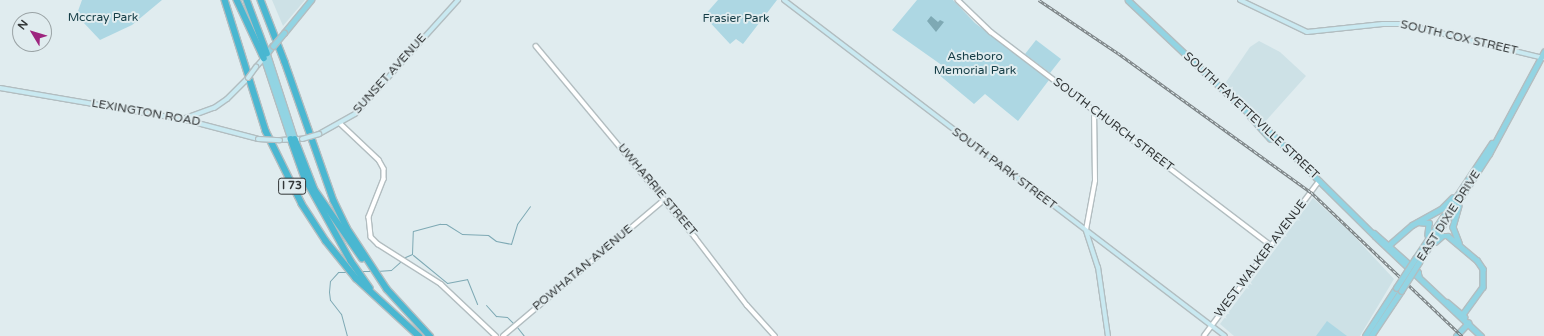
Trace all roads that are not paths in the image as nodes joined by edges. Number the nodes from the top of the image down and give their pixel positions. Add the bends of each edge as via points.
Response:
1 (225, 0) edge
2 (237, 0) edge
3 (247, 0) edge
4 (261, 0) edge
5 (311, 0) edge
6 (458, 0) edge
7 (784, 0) edge
8 (958, 0) edge
9 (1128, 0) edge
10 (1240, 0) edge
11 (536, 46) dead end
12 (1544, 52) edge
13 (266, 56) junction
14 (1542, 58) edge
15 (0, 88) edge
16 (1094, 110) junction
17 (182, 119) junction
18 (341, 124) junction
19 (293, 139) junction
20 (1494, 140) junction
21 (1319, 181) junction
22 (1458, 193) junction
23 (1464, 194) junction
24 (664, 200) junction
25 (1417, 222) junction
26 (1086, 230) junction
27 (1374, 233) junction
28 (1271, 245) junction
29 (1389, 245) junction
30 (1425, 245) junction
31 (1461, 246) junction
32 (1427, 251) junction
33 (1417, 261) junction
34 (1420, 276) junction
35 (387, 289) junction
36 (1398, 289) junction
37 (1447, 302) junction
38 (391, 313) junction
39 (1463, 315) junction
40 (1468, 322) junction
41 (1211, 326) junction
42 (419, 336) edge
43 (430, 336) edge
44 (496, 336) edge
45 (503, 336) edge
46 (775, 336) edge
47 (1108, 336) edge
48 (1204, 336) edge
49 (1226, 336) edge
50 (1365, 336) edge
51 (1371, 336) edge
52 (1456, 336) edge
53 (1481, 336) edge
54 (1485, 336) edge

1 - 38 highway, I 73 via 266,131 289,181 326,241 356,278
2 - 13 highway
3 - 13 highway
4 - 35 highway, I 73 via 334,201 347,228
5 - 13 main road, bridge
6 - 18 main road, SUNSET AVENUE via 364,104
7 - 26 main road, SOUTH PARK STREET
8 - 16 street, SOUTH CHURCH STREET via 991,32
9 - 21 main road, SOUTH FAYETTEVILLE STREET
10 - 14 main road, SOUTH COX STREET via 1306,32 1403,24
11 - 24 street, UWHARRIE STREET
12 - 14 main road, EAST DIXIE DRIVE
13 - 17 main road, bridge via 242,85 214,108
13 - 19 main road
14 - 20 main road, EAST DIXIE DRIVE
15 - 17 main road, LEXINGTON ROAD
16 - 26 street via 1095,181
16 - 28 street, SOUTH CHURCH STREET
17 - 19 main road, LEXINGTON ROAD, bridge via 258,138
18 - 19 main road, SUNSET AVENUE, bridge via 319,134
18 - 44 street via 382,165 384,179 369,217 369,231 378,244 441,284
19 - 35 highway via 304,168 328,211
19 - 38 highway via 305,178 351,261
20 - 22 main road, EAST DIXIE DRIVE
20 - 23 main road, EAST DIXIE DRIVE via 1489,154
21 - 27 main road, SOUTH FAYETTEVILLE STREET
21 - 28 street, WEST WALKER AVENUE
22 - 25 main road via 1440,209
22 - 30 main road, EAST DIXIE DRIVE
23 - 31 main road via 1454,227
23 - 32 main road, EAST DIXIE DRIVE
24 - 45 street, POWHATAN AVENUE
24 - 46 street, UWHARRIE STREET via 746,304
25 - 29 main road
25 - 30 main road via 1427,222 1430,226
26 - 41 main road, SOUTH PARK STREET
26 - 47 main road via 1098,267
27 - 29 main road, SOUTH FAYETTEVILLE STREET
27 - 34 main road, SOUTH FAYETTEVILLE STREET
28 - 41 street, WEST WALKER AVENUE
29 - 34 main road, SOUTH FAYETTEVILLE STREET
30 - 33 main road, EAST DIXIE DRIVE
31 - 32 main road via 1444,235
31 - 39 main road via 1480,265 1484,274 1483,287
32 - 33 main road, EAST DIXIE DRIVE
33 - 36 main road, EAST DIXIE DRIVE, bridge
34 - 37 main road, SOUTH FAYETTEVILLE STREET
35 - 43 highway, I 73
36 - 50 main road
36 - 51 main road
37 - 39 main road, SOUTH FAYETTEVILLE STREET
37 - 40 main road, SOUTH FAYETTEVILLE STREET
38 - 42 highway, I 73
39 - 54 main road, SOUTH FAYETTEVILLE STREET
40 - 52 main road
40 - 53 main road, SOUTH FAYETTEVILLE STREET
41 - 48 street, WEST WALKER AVENUE
41 - 49 main road, SOUTH PARK STREET

